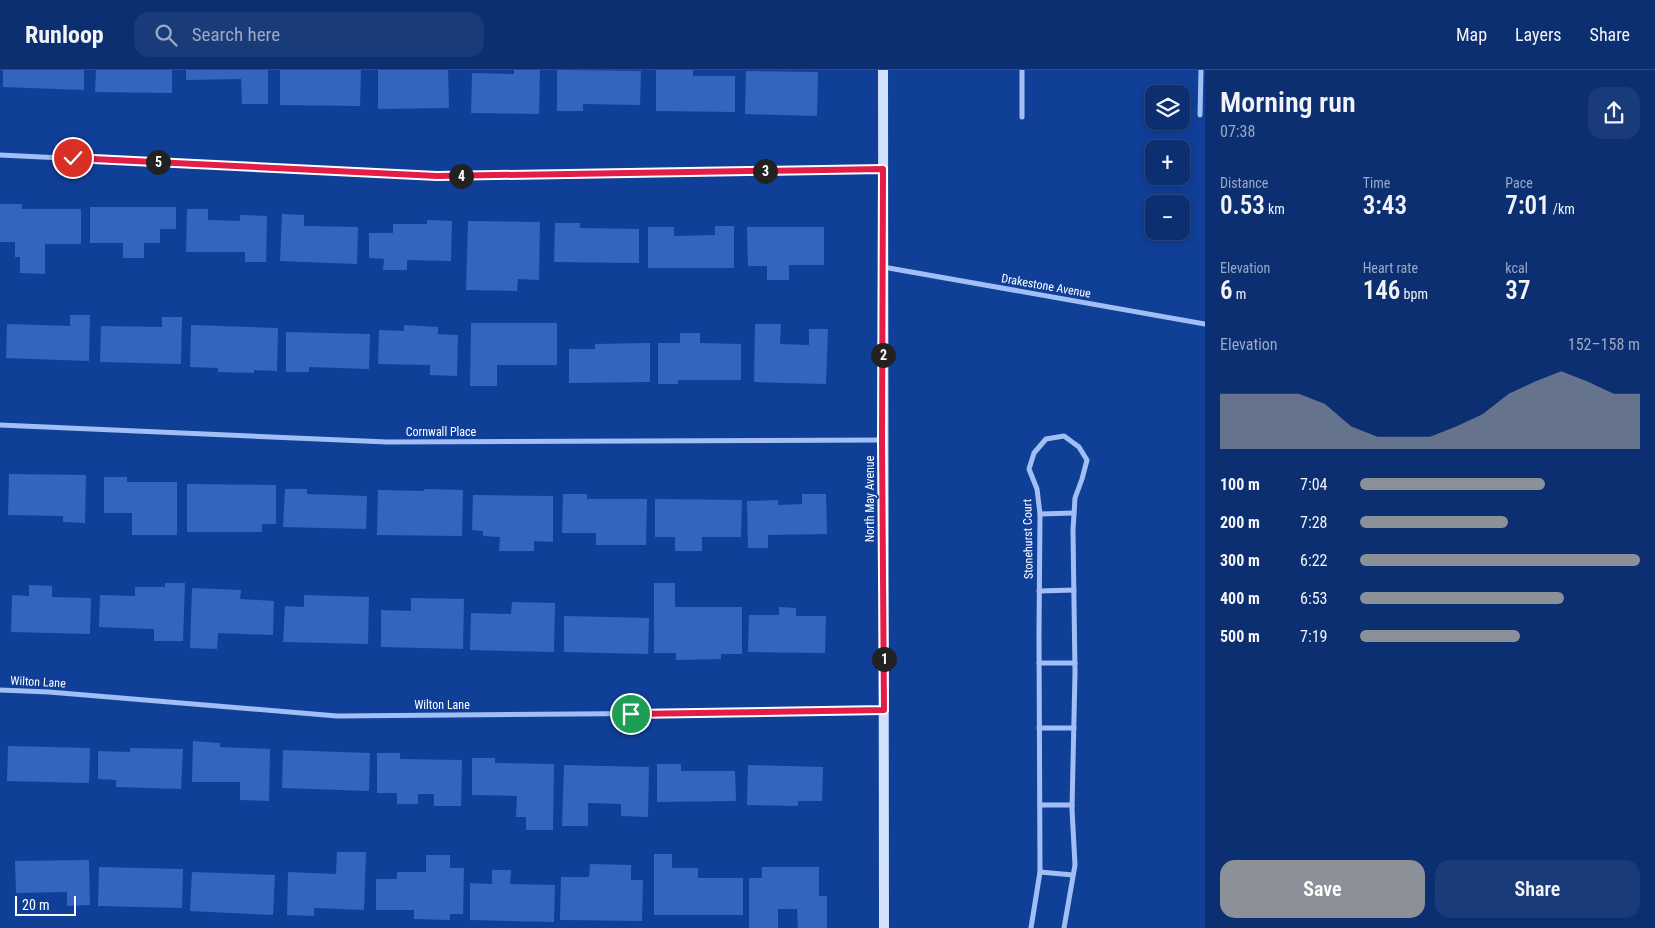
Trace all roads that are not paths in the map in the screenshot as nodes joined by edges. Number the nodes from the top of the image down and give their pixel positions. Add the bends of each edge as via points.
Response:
1 (883, 70) edge
2 (1022, 70) edge
3 (1200, 70) edge
4 (1200, 115) dead end
5 (1022, 117) dead end
6 (0, 155) edge
7 (883, 169) junction
8 (883, 267) junction
9 (1205, 324) edge
10 (0, 425) edge
11 (882, 440) junction
12 (1074, 513) junction
13 (1040, 514) junction
14 (1074, 590) junction
15 (1039, 591) junction
16 (1075, 662) junction
17 (1039, 663) junction
18 (0, 690) edge
19 (884, 710) junction
20 (1039, 728) junction
21 (1074, 728) junction
22 (1040, 805) junction
23 (1072, 805) junction
24 (1040, 872) junction
25 (1073, 875) junction
26 (884, 928) edge
27 (1031, 928) edge
28 (1064, 928) edge

1 - 7 main road, North May Avenue
2 - 5 street
3 - 4 street
6 - 7 street via 437,176
7 - 8 main road, North May Avenue
8 - 9 street, Drakestone Avenue
8 - 11 main road, North May Avenue
10 - 11 street, Cornwall Place via 387,442
11 - 19 main road, North May Avenue
12 - 13 street
12 - 13 street, Stonehurst Court via 1086,460 1079,447 1064,436 1046,438 1034,453 1029,469 1037,489
12 - 14 street, Stonehurst Court
13 - 15 street, Stonehurst Court
14 - 15 street
14 - 16 street, Stonehurst Court
15 - 17 street, Stonehurst Court
16 - 17 street
16 - 21 street, Stonehurst Court
17 - 20 street, Stonehurst Court
18 - 19 street, Wilton Lane via 337,716
19 - 26 main road, North May Avenue
20 - 21 street
20 - 22 street, Stonehurst Court
21 - 23 street, Stonehurst Court
22 - 23 street
22 - 24 street, Stonehurst Court
23 - 25 street, Stonehurst Court
24 - 25 street
24 - 27 street, Stonehurst Court
25 - 28 street, Stonehurst Court

